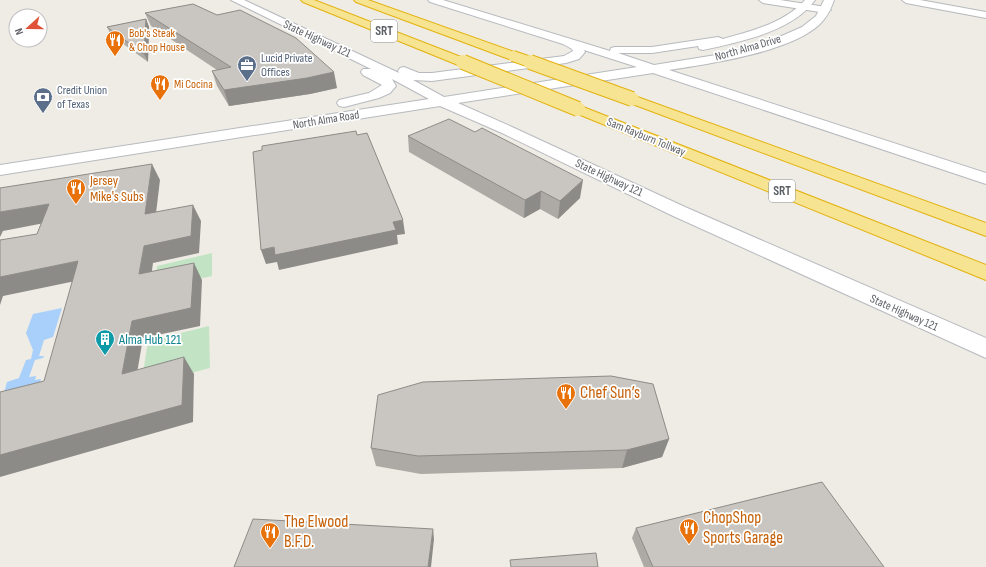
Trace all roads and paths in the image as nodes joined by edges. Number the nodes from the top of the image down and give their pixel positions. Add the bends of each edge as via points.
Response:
1 (236, 0) edge
2 (306, 0) edge
3 (359, 0) edge
4 (433, 0) edge
5 (763, 0) edge
6 (906, 0) edge
7 (807, 3) edge
8 (827, 5) edge
9 (986, 15) edge
10 (738, 37) junction
11 (566, 41) junction
12 (332, 45) junction
13 (627, 60) junction
14 (604, 64) dead end
15 (580, 67) dead end
16 (652, 69) junction
17 (424, 90) junction
18 (344, 102) junction
19 (443, 102) junction
20 (330, 105) dead end
21 (280, 112) dead end
22 (507, 130) junction
23 (199, 132) junction
24 (858, 138) junction
25 (0, 155) edge
26 (0, 170) edge
27 (986, 179) edge
28 (986, 230) edge
29 (986, 273) edge
30 (986, 349) edge

1 - 12 main road, State Highway 121
2 - 29 highway, Sam Rayburn Tollway / SRT, bridge
3 - 28 highway, SRT, bridge
4 - 11 main road
5 - 7 street
6 - 9 street
7 - 8 street
7 - 10 main road, North Alma Drive via 798,13 783,21
8 - 16 main road, North Alma Drive via 814,24 767,46
10 - 11 main road via 640,51 602,48
10 - 13 main road, North Alma Drive via 706,47
11 - 12 main road via 577,47 578,54 566,59 432,78 417,77 372,56
11 - 13 main road
12 - 17 main road, State Highway 121
12 - 18 main road via 344,61 387,82 389,86 379,93
13 - 14 main road
13 - 16 main road
15 - 17 main road, North Alma Road
16 - 19 main road, North Alma Road
16 - 24 main road
17 - 18 main road, North Alma Road
17 - 19 main road, State Highway 121
18 - 20 main road, North Alma Road
19 - 22 main road, State Highway 121
19 - 23 main road, North Alma Road
21 - 23 main road via 275,116 222,127 207,134
22 - 24 main road via 497,118 500,107 642,81 662,81 792,122
22 - 30 main road, State Highway 121 via 678,211
23 - 25 main road, North Alma Road
23 - 26 main road via 106,148 58,161
24 - 27 main road

